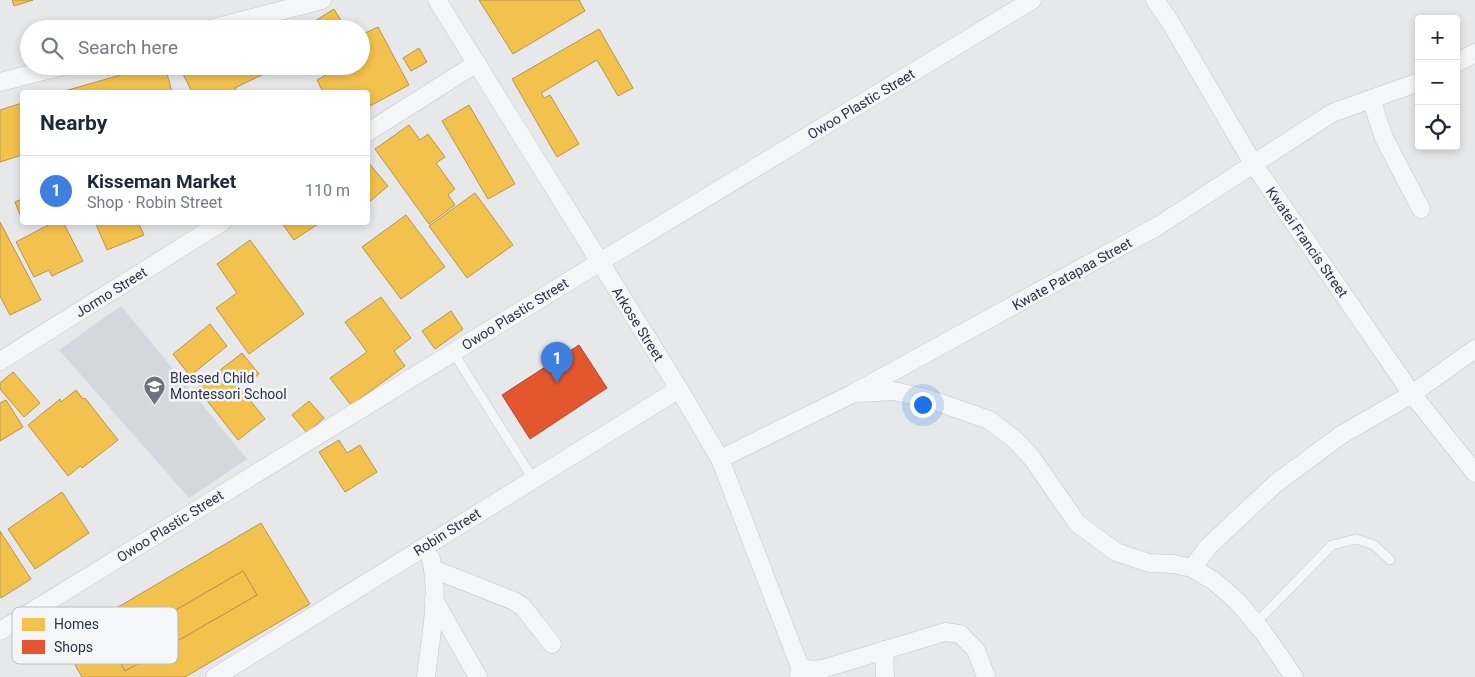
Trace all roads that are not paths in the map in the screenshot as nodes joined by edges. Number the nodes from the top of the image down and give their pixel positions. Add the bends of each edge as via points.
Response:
1 (322, 0) edge
2 (438, 0) edge
3 (1032, 0) edge
4 (1155, 0) edge
5 (245, 20) edge
6 (1475, 53) edge
7 (1460, 61) edge
8 (477, 64) junction
9 (28, 75) edge
10 (0, 82) edge
11 (1415, 83) edge
12 (1371, 99) junction
13 (370, 131) edge
14 (1254, 165) junction
15 (1421, 209) dead end
16 (217, 225) edge
17 (600, 262) junction
18 (1475, 349) edge
19 (453, 352) junction
20 (0, 361) edge
21 (679, 389) junction
22 (852, 394) junction
23 (1412, 394) junction
24 (720, 459) junction
25 (1475, 473) edge
26 (533, 479) junction
27 (427, 544) junction
28 (1390, 560) dead end
29 (1192, 568) junction
30 (433, 569) junction
31 (434, 600) junction
32 (39, 607) edge
33 (1256, 623) junction
34 (12, 624) edge
35 (0, 631) edge
36 (552, 644) dead end
37 (884, 650) junction
38 (799, 672) edge
39 (215, 677) edge
40 (426, 677) edge
41 (478, 677) edge
42 (885, 677) edge
43 (986, 677) edge
44 (1294, 677) edge

1 - 5 street
2 - 8 street, Arkose Street
3 - 17 street, Owoo Plastic Street
4 - 14 street, Kwatei Francis Street
6 - 7 street
8 - 13 street
8 - 17 street, Arkose Street
9 - 10 street
11 - 12 street, Kwate Patapaa Street
12 - 14 street, Kwate Patapaa Street via 1332,113
12 - 15 street via 1384,138
14 - 22 street, Kwate Patapaa Street via 1158,226
14 - 23 street, Kwatei Francis Street
16 - 20 street, Jormo Street
17 - 19 street, Owoo Plastic Street
17 - 21 street, Arkose Street
18 - 23 street
19 - 26 lane
19 - 32 street, Owoo Plastic Street
21 - 24 street, Arkose Street
21 - 26 street, Robin Street
22 - 24 street, Kwate Patapaa Street
22 - 29 street via 894,391 929,399 989,420 1032,458 1077,523 1116,552 1149,563
23 - 25 street, Kwatei Francis Street
23 - 29 street via 1341,435 1275,484 1209,546
24 - 38 street, Arkose Street
26 - 27 street, Robin Street
27 - 30 street
27 - 39 street, Robin Street
28 - 33 lane via 1374,545 1356,539 1332,545
29 - 33 street via 1214,581
30 - 31 street
30 - 36 street via 514,600
31 - 40 street
31 - 41 street
33 - 44 street
34 - 35 street, Owoo Plastic Street
37 - 38 street via 822,669
37 - 42 street
37 - 43 street via 945,632 960,634 976,650

